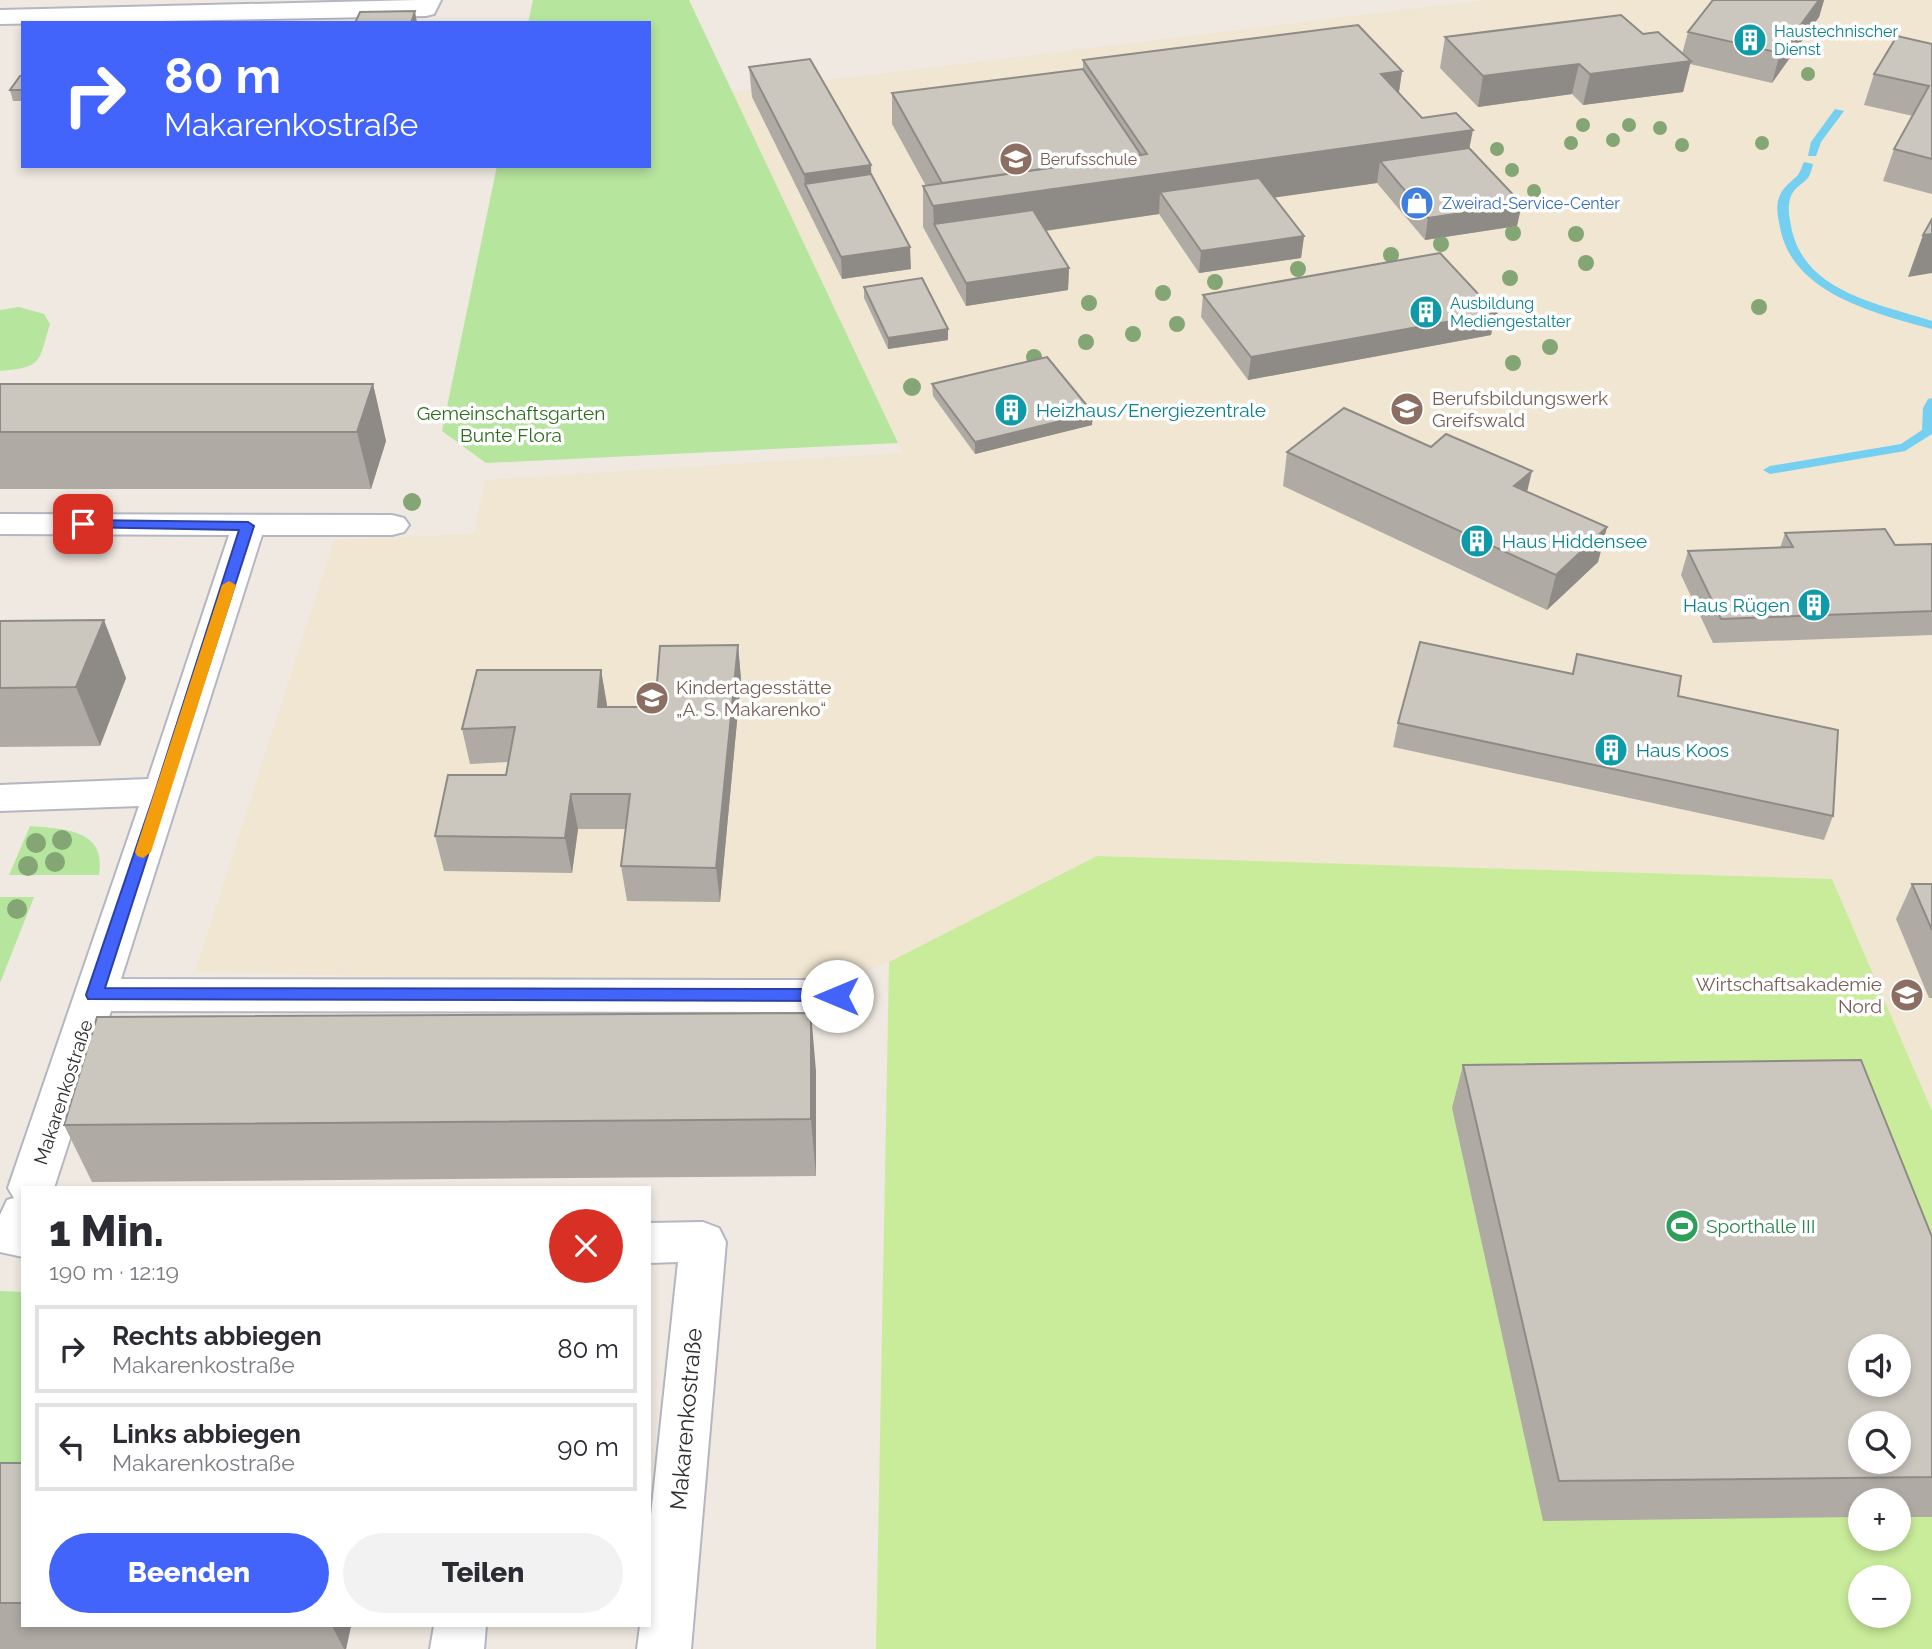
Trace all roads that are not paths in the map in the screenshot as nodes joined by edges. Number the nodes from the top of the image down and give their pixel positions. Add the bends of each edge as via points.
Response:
1 (428, 4) edge
2 (0, 16) edge
3 (0, 524) edge
4 (392, 525) dead end
5 (248, 526) junction
6 (163, 792) junction
7 (0, 798) edge
8 (94, 995) junction
9 (837, 996) dead end
10 (32, 1186) edge
11 (21, 1220) edge
12 (21, 1238) edge
13 (651, 1243) edge
14 (460, 1627) edge
15 (457, 1649) edge
16 (664, 1649) edge

1 - 2 street
3 - 5 street
4 - 5 street
5 - 6 street, Makarenkostraße
6 - 7 street
6 - 8 street, Makarenkostraße
8 - 9 street, Makarenkostraße
8 - 10 street, Makarenkostraße
11 - 12 street via 15,1238
13 - 16 street, Makarenkostraße via 703,1242
14 - 15 street

